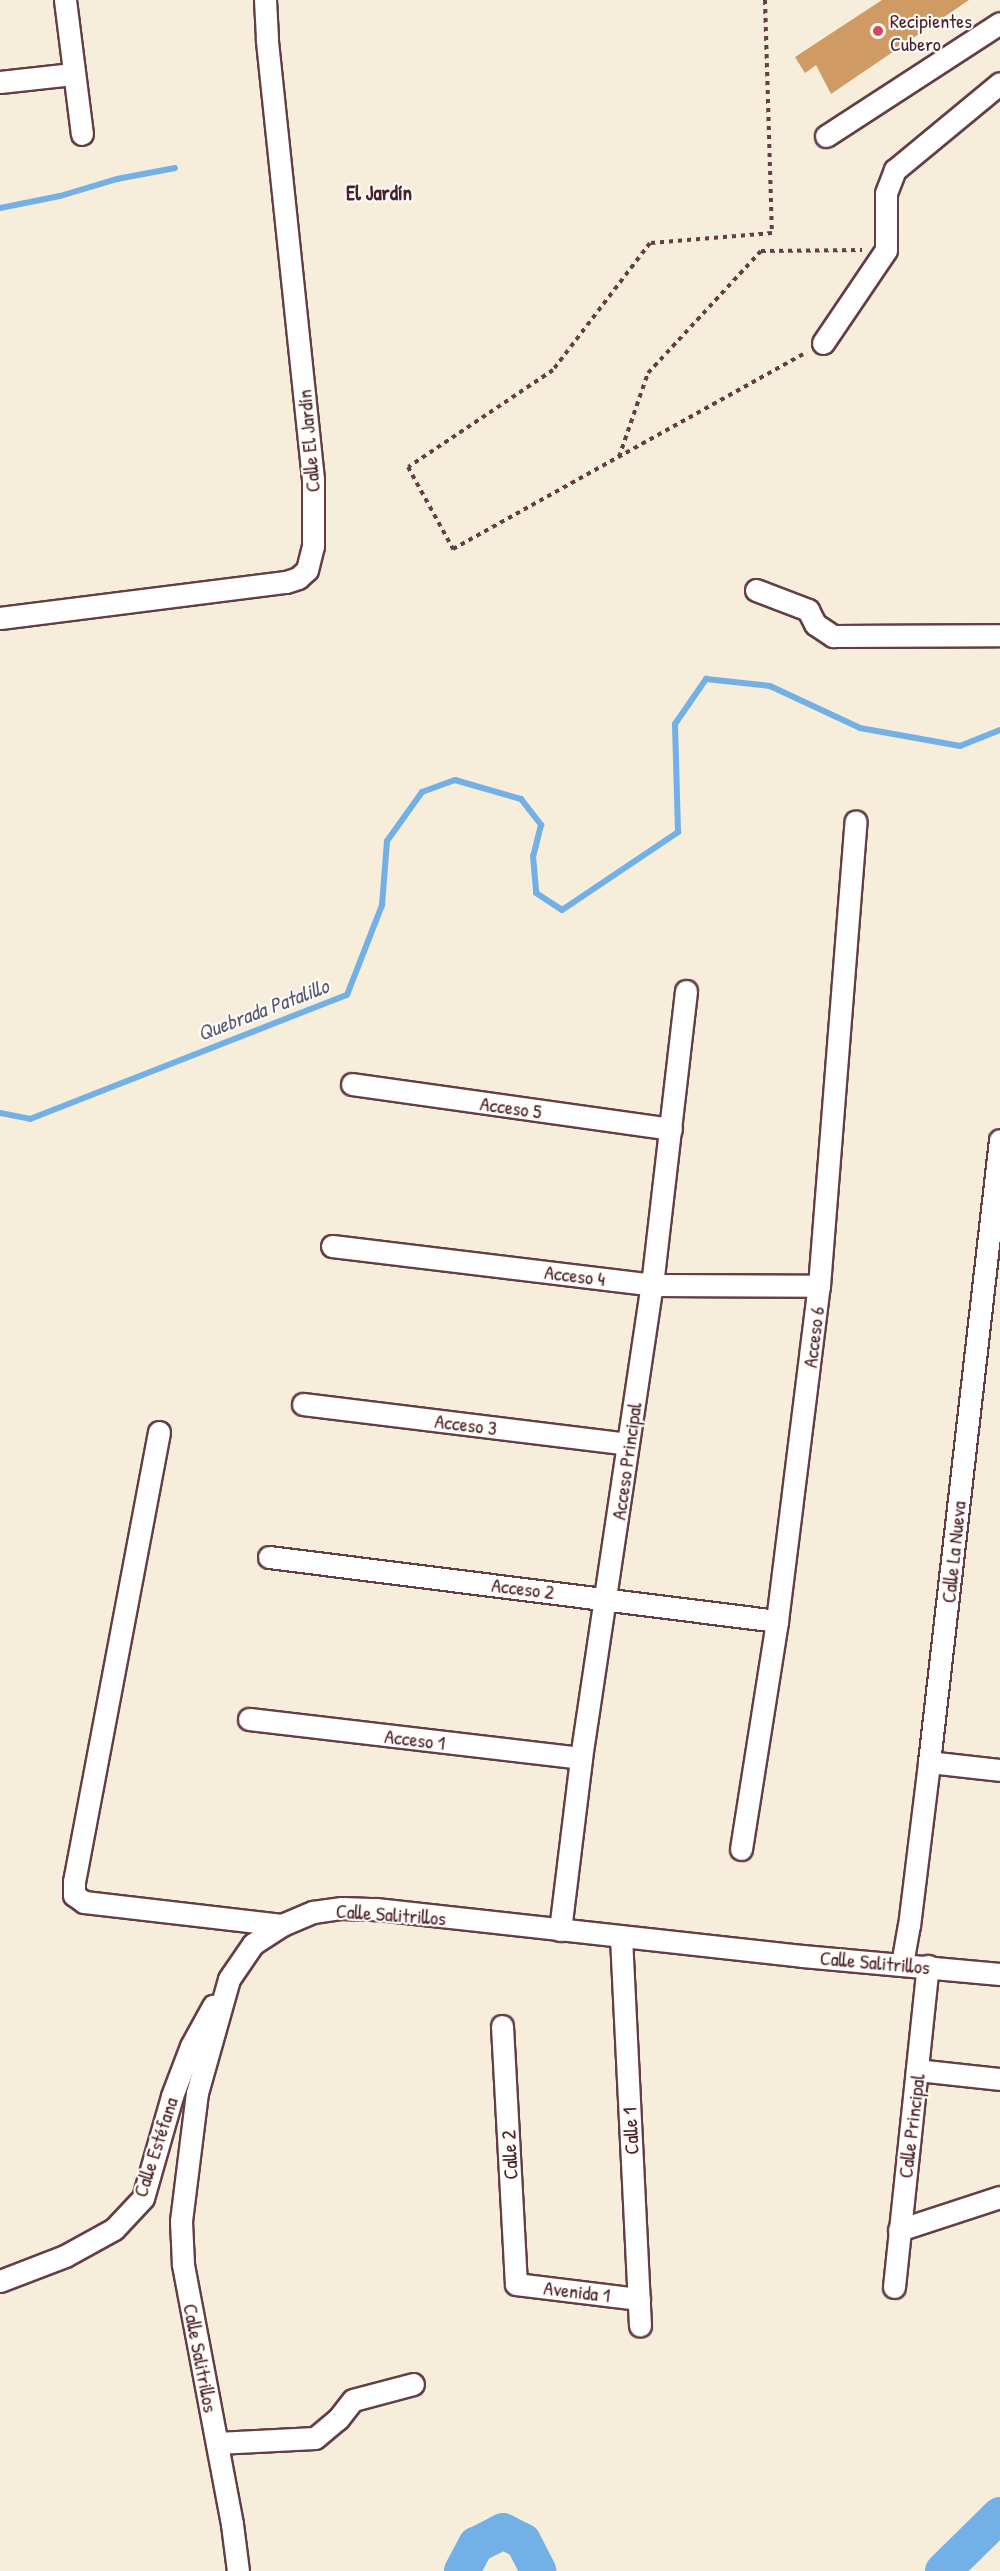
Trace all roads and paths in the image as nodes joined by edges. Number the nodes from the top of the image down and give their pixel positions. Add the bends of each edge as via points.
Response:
1 (65, 0) edge
2 (265, 0) edge
3 (765, 0) edge
4 (1000, 23) edge
5 (73, 74) junction
6 (0, 82) edge
7 (1000, 82) edge
8 (82, 134) dead end
9 (826, 136) dead end
10 (886, 250) junction
11 (824, 343) joint
12 (619, 458) junction
13 (756, 590) dead end
14 (0, 618) edge
15 (1000, 635) edge
16 (856, 821) dead end
17 (686, 991) dead end
18 (352, 1084) dead end
19 (671, 1129) junction
20 (1000, 1140) edge
21 (332, 1246) dead end
22 (652, 1285) junction
23 (819, 1286) junction
24 (303, 1404) dead end
25 (159, 1432) dead end
26 (628, 1444) junction
27 (269, 1557) dead end
28 (606, 1598) junction
29 (777, 1621) junction
30 (249, 1719) dead end
31 (581, 1758) junction
32 (929, 1762) junction
33 (1000, 1770) edge
34 (741, 1849) dead end
35 (282, 1925) junction
36 (560, 1930) junction
37 (621, 1937) junction
38 (902, 1964) junction
39 (928, 1966) junction
40 (1000, 1974) edge
41 (229, 1979) junction
42 (502, 2026) dead end
43 (917, 2070) junction
44 (1000, 2079) edge
45 (1000, 2197) edge
46 (899, 2230) junction
47 (0, 2281) edge
48 (516, 2284) joint
49 (894, 2287) dead end
50 (639, 2299) junction
51 (640, 2326) dead end
52 (413, 2384) dead end
53 (217, 2443) junction
54 (231, 2569) edge

1 - 5 street
2 - 14 street, Calle El Jardín via 314,479 313,546 307,570 286,582
3 - 12 path via 772,233 650,243 553,370 408,467 453,549
4 - 9 street
5 - 6 street
5 - 8 street
7 - 10 street via 895,170 886,193
10 - 11 street
10 - 12 path via 761,251 648,373
11 - 12 path
13 - 15 street via 808,610 815,624 833,636
16 - 23 street, Acceso 6
17 - 19 street, Acceso Principal
18 - 19 street, Acceso 5
19 - 22 street, Acceso Principal
20 - 32 street, Calle La Nueva
21 - 22 street, Acceso 4
22 - 23 street, Acceso 4
22 - 26 street, Acceso Principal
23 - 29 street, Acceso 6
24 - 26 street, Acceso 3
25 - 35 street via 74,1895 84,1902
26 - 28 street, Acceso Principal
27 - 28 street, Acceso 2
28 - 29 street, Acceso 2
28 - 31 street, Acceso Principal
29 - 34 street, Acceso 6
30 - 31 street, Acceso 1
31 - 36 street, Acceso Principal
32 - 33 street
32 - 38 street, Calle La Nueva
35 - 36 street, Calle Salitrillos via 314,1912 342,1908
35 - 41 street, Calle Salitrillos via 253,1944
36 - 37 street, Calle Salitrillos
37 - 38 street, Calle Salitrillos
37 - 50 street, Calle 1
38 - 39 street, Calle Salitrillos
39 - 40 street, Calle Salitrillos
39 - 43 street, Calle Principal
41 - 47 street, Calle Estéfana via 187,2056 143,2198 114,2229 65,2256
41 - 53 street, Calle Salitrillos via 197,2093 181,2221 183,2264
42 - 48 street, Calle 2
43 - 44 street
43 - 46 street, Calle Principal
45 - 46 street
46 - 49 street, Calle Principal
48 - 50 street, Avenida 1
50 - 51 street, Calle 1
52 - 53 street via 353,2400 315,2438
53 - 54 street, Calle Salitrillos

